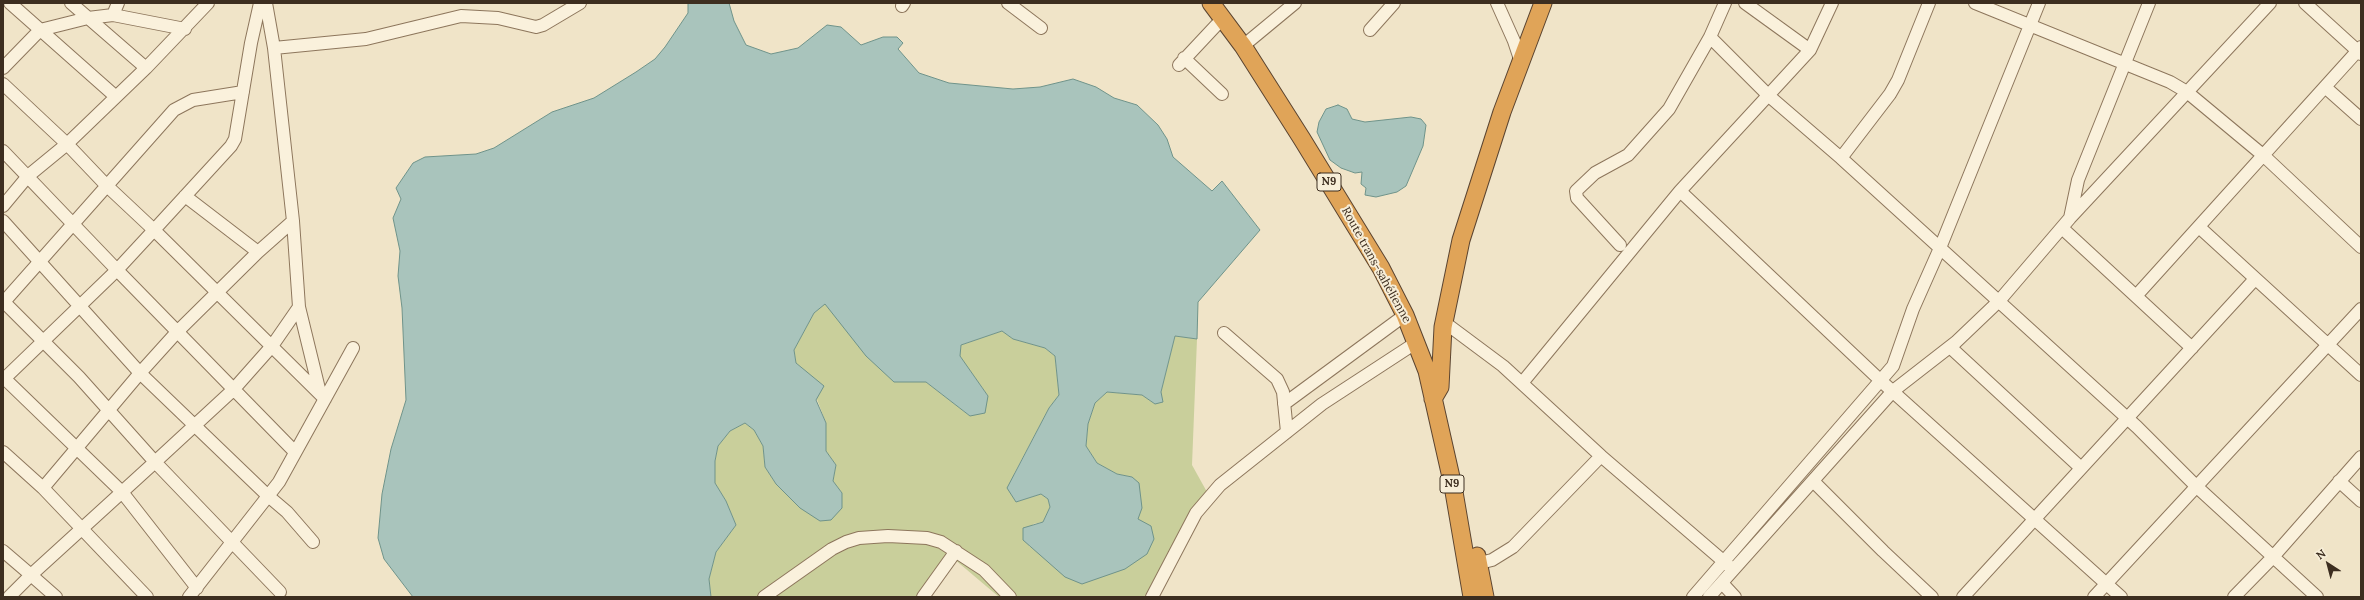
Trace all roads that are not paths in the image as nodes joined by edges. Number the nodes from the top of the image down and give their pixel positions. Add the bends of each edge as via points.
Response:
1 (10, 3) edge
2 (71, 3) edge
3 (118, 3) edge
4 (208, 3) edge
5 (260, 3) edge
6 (266, 3) edge
7 (580, 3) edge
8 (1008, 3) edge
9 (1211, 3) edge
10 (1295, 3) edge
11 (1394, 3) edge
12 (1497, 3) edge
13 (1543, 3) edge
14 (1725, 3) edge
15 (1744, 3) edge
16 (1832, 3) edge
17 (1929, 3) edge
18 (1975, 3) edge
19 (2038, 3) edge
20 (2149, 3) edge
21 (2270, 3) edge
22 (2305, 3) edge
23 (113, 15) junction
24 (88, 18) junction
25 (1222, 18) junction
26 (2029, 26) junction
27 (185, 28) junction
28 (1041, 28) dead end
29 (40, 30) junction
30 (1370, 30) dead end
31 (1710, 37) junction
32 (1243, 46) junction
33 (274, 48) junction
34 (1810, 50) junction
35 (2360, 50) edge
36 (1521, 62) junction
37 (2125, 63) junction
38 (3, 68) edge
39 (146, 68) junction
40 (3, 84) edge
41 (2325, 87) junction
42 (243, 92) junction
43 (2187, 92) junction
44 (1222, 94) dead end
45 (115, 96) junction
46 (1769, 96) junction
47 (2361, 119) edge
48 (67, 144) junction
49 (3, 151) edge
50 (2264, 156) junction
51 (1841, 158) junction
52 (28, 176) junction
53 (106, 185) junction
54 (1680, 191) junction
55 (185, 196) junction
56 (3, 206) edge
57 (2070, 218) junction
58 (3, 221) edge
59 (293, 221) junction
60 (72, 224) junction
61 (2199, 227) junction
62 (2062, 228) junction
63 (154, 230) junction
64 (1620, 245) dead end
65 (2361, 247) edge
66 (1940, 248) junction
67 (258, 252) junction
68 (40, 263) junction
69 (117, 270) junction
70 (2255, 279) junction
71 (217, 292) junction
72 (2136, 296) junction
73 (1999, 301) junction
74 (3, 302) edge
75 (79, 307) junction
76 (299, 307) junction
77 (2361, 309) edge
78 (1405, 315) junction
79 (1444, 322) junction
80 (177, 332) junction
81 (1224, 333) dead end
82 (43, 341) junction
83 (1417, 342) junction
84 (2328, 345) junction
85 (272, 346) junction
86 (1950, 347) junction
87 (352, 348) dead end
88 (2192, 348) junction
89 (140, 373) junction
90 (2361, 375) edge
91 (4, 379) edge
92 (1881, 381) junction
93 (1522, 383) junction
94 (233, 390) junction
95 (1892, 391) junction
96 (1436, 395) junction
97 (323, 396) junction
98 (1284, 404) junction
99 (108, 410) junction
100 (2128, 418) junction
101 (195, 427) junction
102 (1287, 432) junction
103 (76, 448) junction
104 (3, 452) edge
105 (295, 452) junction
106 (1601, 456) junction
107 (2361, 457) edge
108 (155, 462) junction
109 (2081, 468) junction
110 (1813, 481) junction
111 (2339, 481) junction
112 (2197, 487) junction
113 (43, 488) junction
114 (122, 492) junction
115 (267, 496) junction
116 (2361, 501) edge
117 (2035, 519) junction
118 (82, 528) junction
119 (313, 542) dead end
120 (233, 544) junction
121 (3, 551) edge
122 (956, 551) junction
123 (2272, 558) junction
124 (1473, 565) junction
125 (1728, 565) junction
126 (31, 575) junction
127 (1722, 583) junction
128 (2107, 584) junction
129 (193, 592) edge
130 (280, 592) dead end
131 (2314, 596) edge
132 (9, 597) edge
133 (56, 597) edge
134 (147, 597) edge
135 (764, 597) edge
136 (923, 597) edge
137 (1010, 597) edge
138 (1152, 597) edge
139 (1472, 597) edge
140 (1485, 597) edge
141 (1693, 597) edge
142 (1709, 597) edge
143 (1735, 597) edge
144 (1932, 597) edge
145 (1963, 597) edge
146 (2094, 597) edge
147 (2121, 597) edge
148 (2234, 597) edge

1 - 29 street
2 - 24 street
3 - 23 street
4 - 27 street
5 - 42 street
6 - 33 street
7 - 33 street via 536,27 498,18 461,16 366,39
8 - 28 street
9 - 25 highway, Route trans-sahélienne / N9
10 - 32 street
11 - 30 street
12 - 36 street
13 - 36 highway, Route trans-sahélienne / N9
14 - 31 street
15 - 34 street
16 - 34 street
17 - 51 street via 1898,80
18 - 26 street
19 - 26 street
20 - 37 street
21 - 43 street
22 - 35 street
23 - 24 street
23 - 27 street
24 - 29 street
24 - 39 street
25 - 32 highway, Route trans-sahélienne / N9
25 - 44 street via 1181,62
26 - 37 street
26 - 66 street
27 - 39 street
29 - 38 street
29 - 45 street
31 - 46 street
31 - 64 street via 1677,99 1660,120 1628,155 1595,173 1576,191 1577,198
32 - 78 highway, Route trans-sahélienne / N9 via 1353,222
33 - 59 street
34 - 46 street
35 - 41 street
36 - 79 highway, Route trans-sahélienne / N9 via 1502,112 1461,240
37 - 43 street
37 - 57 street via 2078,180
39 - 45 street
40 - 48 street
41 - 47 street
41 - 50 street
42 - 53 street via 193,100 174,110
42 - 55 street via 237,132 231,146
43 - 50 street
43 - 57 street
45 - 48 street
46 - 51 street
46 - 54 street
48 - 52 street
48 - 53 street
49 - 52 street
50 - 61 street
50 - 65 street
51 - 66 street
52 - 56 street
52 - 60 street
53 - 60 street
53 - 63 street
54 - 92 street
54 - 93 street
55 - 63 street
55 - 67 street
57 - 62 street
58 - 68 street
59 - 67 street
59 - 76 street
60 - 68 street
60 - 69 street
61 - 70 street
61 - 72 street
62 - 72 street
62 - 73 street
63 - 69 street
63 - 71 street
66 - 73 street
66 - 92 street via 1913,309 1893,366
67 - 71 street
68 - 74 street
68 - 75 street
69 - 75 street
69 - 80 street
70 - 84 street
70 - 88 street
71 - 80 street
71 - 85 street
72 - 88 street
73 - 86 street
73 - 100 street
74 - 82 street
75 - 82 street
75 - 89 street
76 - 85 street
76 - 97 street
77 - 84 street
78 - 83 highway, Route trans-sahélienne / N9
78 - 98 street
79 - 93 street
79 - 96 highway, Route trans-sahélienne / N9
80 - 89 street
80 - 94 street
81 - 98 street via 1277,379
82 - 91 street
82 - 99 street
83 - 96 highway, Route trans-sahélienne / N9
83 - 102 street via 1347,386
84 - 90 street
84 - 112 street
85 - 94 street
85 - 97 street
86 - 95 street
86 - 109 street
87 - 97 street
88 - 100 street
89 - 99 street
89 - 101 street
91 - 103 street
92 - 95 street
92 - 125 street
93 - 106 street
94 - 101 street
94 - 105 street
95 - 110 street
95 - 117 street
96 - 124 highway, Route trans-sahélienne / N9 via 1453,486
97 - 105 street
98 - 102 street
99 - 103 street
99 - 108 street
100 - 109 street
100 - 112 street
101 - 108 street
101 - 115 street
102 - 138 street via 1220,485 1205,502 1186,530
103 - 113 street
103 - 114 street
104 - 113 street
105 - 115 street
106 - 124 street via 1513,546 1499,556
106 - 125 street
107 - 111 street
108 - 114 street
108 - 120 street
109 - 117 street
110 - 125 street
110 - 144 street
111 - 116 street
111 - 123 street
112 - 123 street
112 - 128 street
113 - 118 street
114 - 118 street
114 - 129 street
115 - 119 street via 287,512
115 - 120 street
117 - 128 street
117 - 145 street
118 - 126 street
118 - 134 street
120 - 129 street
120 - 130 street
121 - 126 street
122 - 135 street via 941,542 927,538 859,538 832,549
122 - 136 street
122 - 137 street via 984,570
123 - 131 street
123 - 148 street
124 - 139 highway, Route trans-sahélienne / N9
124 - 140 highway, Route trans-sahélienne / N9
125 - 127 street
125 - 141 street
126 - 132 street
126 - 133 street
127 - 142 street
127 - 143 street
128 - 146 street
128 - 147 street

